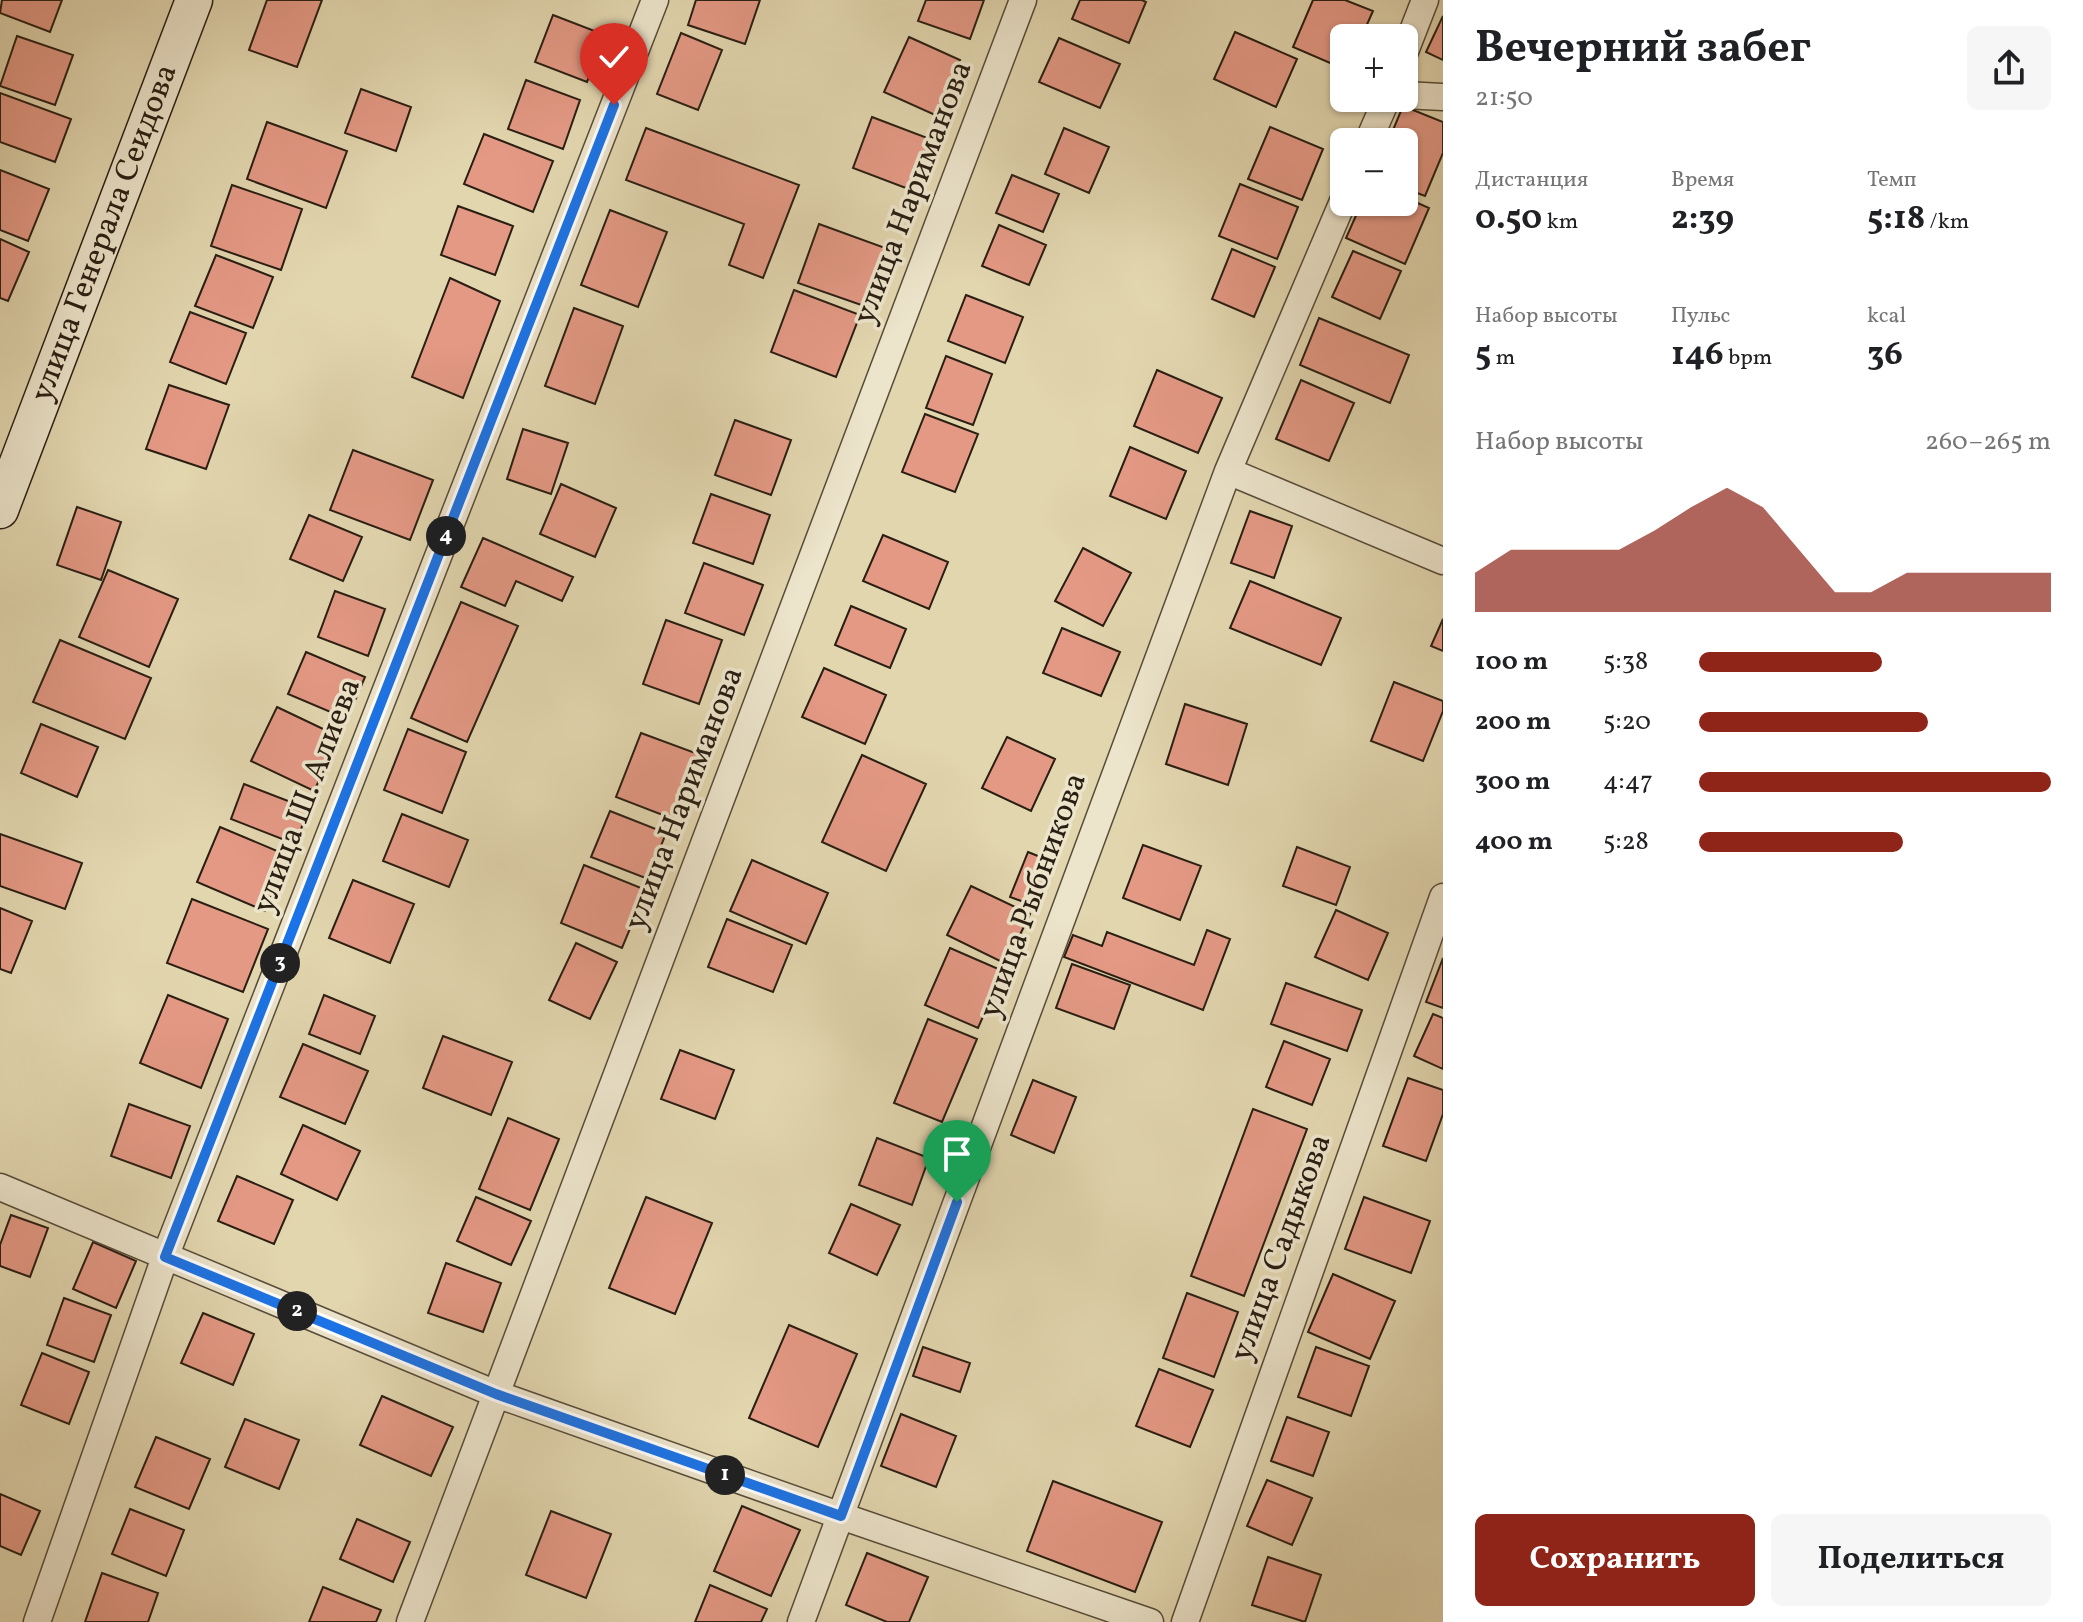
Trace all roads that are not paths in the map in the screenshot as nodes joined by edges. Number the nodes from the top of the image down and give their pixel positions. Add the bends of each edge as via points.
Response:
1 (194, 0) edge
2 (655, 0) edge
3 (1023, 0) edge
4 (1425, 0) edge
5 (1416, 24) edge
6 (1418, 96) edge
7 (1443, 97) edge
8 (1337, 216) edge
9 (1228, 471) junction
10 (0, 510) edge
11 (1443, 561) edge
12 (1443, 897) edge
13 (0, 1187) edge
14 (165, 1257) junction
15 (496, 1394) junction
16 (841, 1516) junction
17 (37, 1622) edge
18 (410, 1622) edge
19 (801, 1622) edge
20 (1150, 1622) edge
21 (1185, 1622) edge

1 - 10 street, улица Генерала Сеидова
2 - 14 street, улица Ш. Алиева
3 - 15 street, улица Нариманова
4 - 5 street
6 - 7 street
8 - 9 street, улица Рыбникова
9 - 11 street
9 - 16 street, улица Рыбникова
12 - 21 street, улица Садыкова
13 - 14 street
14 - 15 street
14 - 17 street, улица Ш. Алиева
15 - 16 street
15 - 18 street, улица Нариманова
16 - 19 street, улица Рыбникова
16 - 20 street

